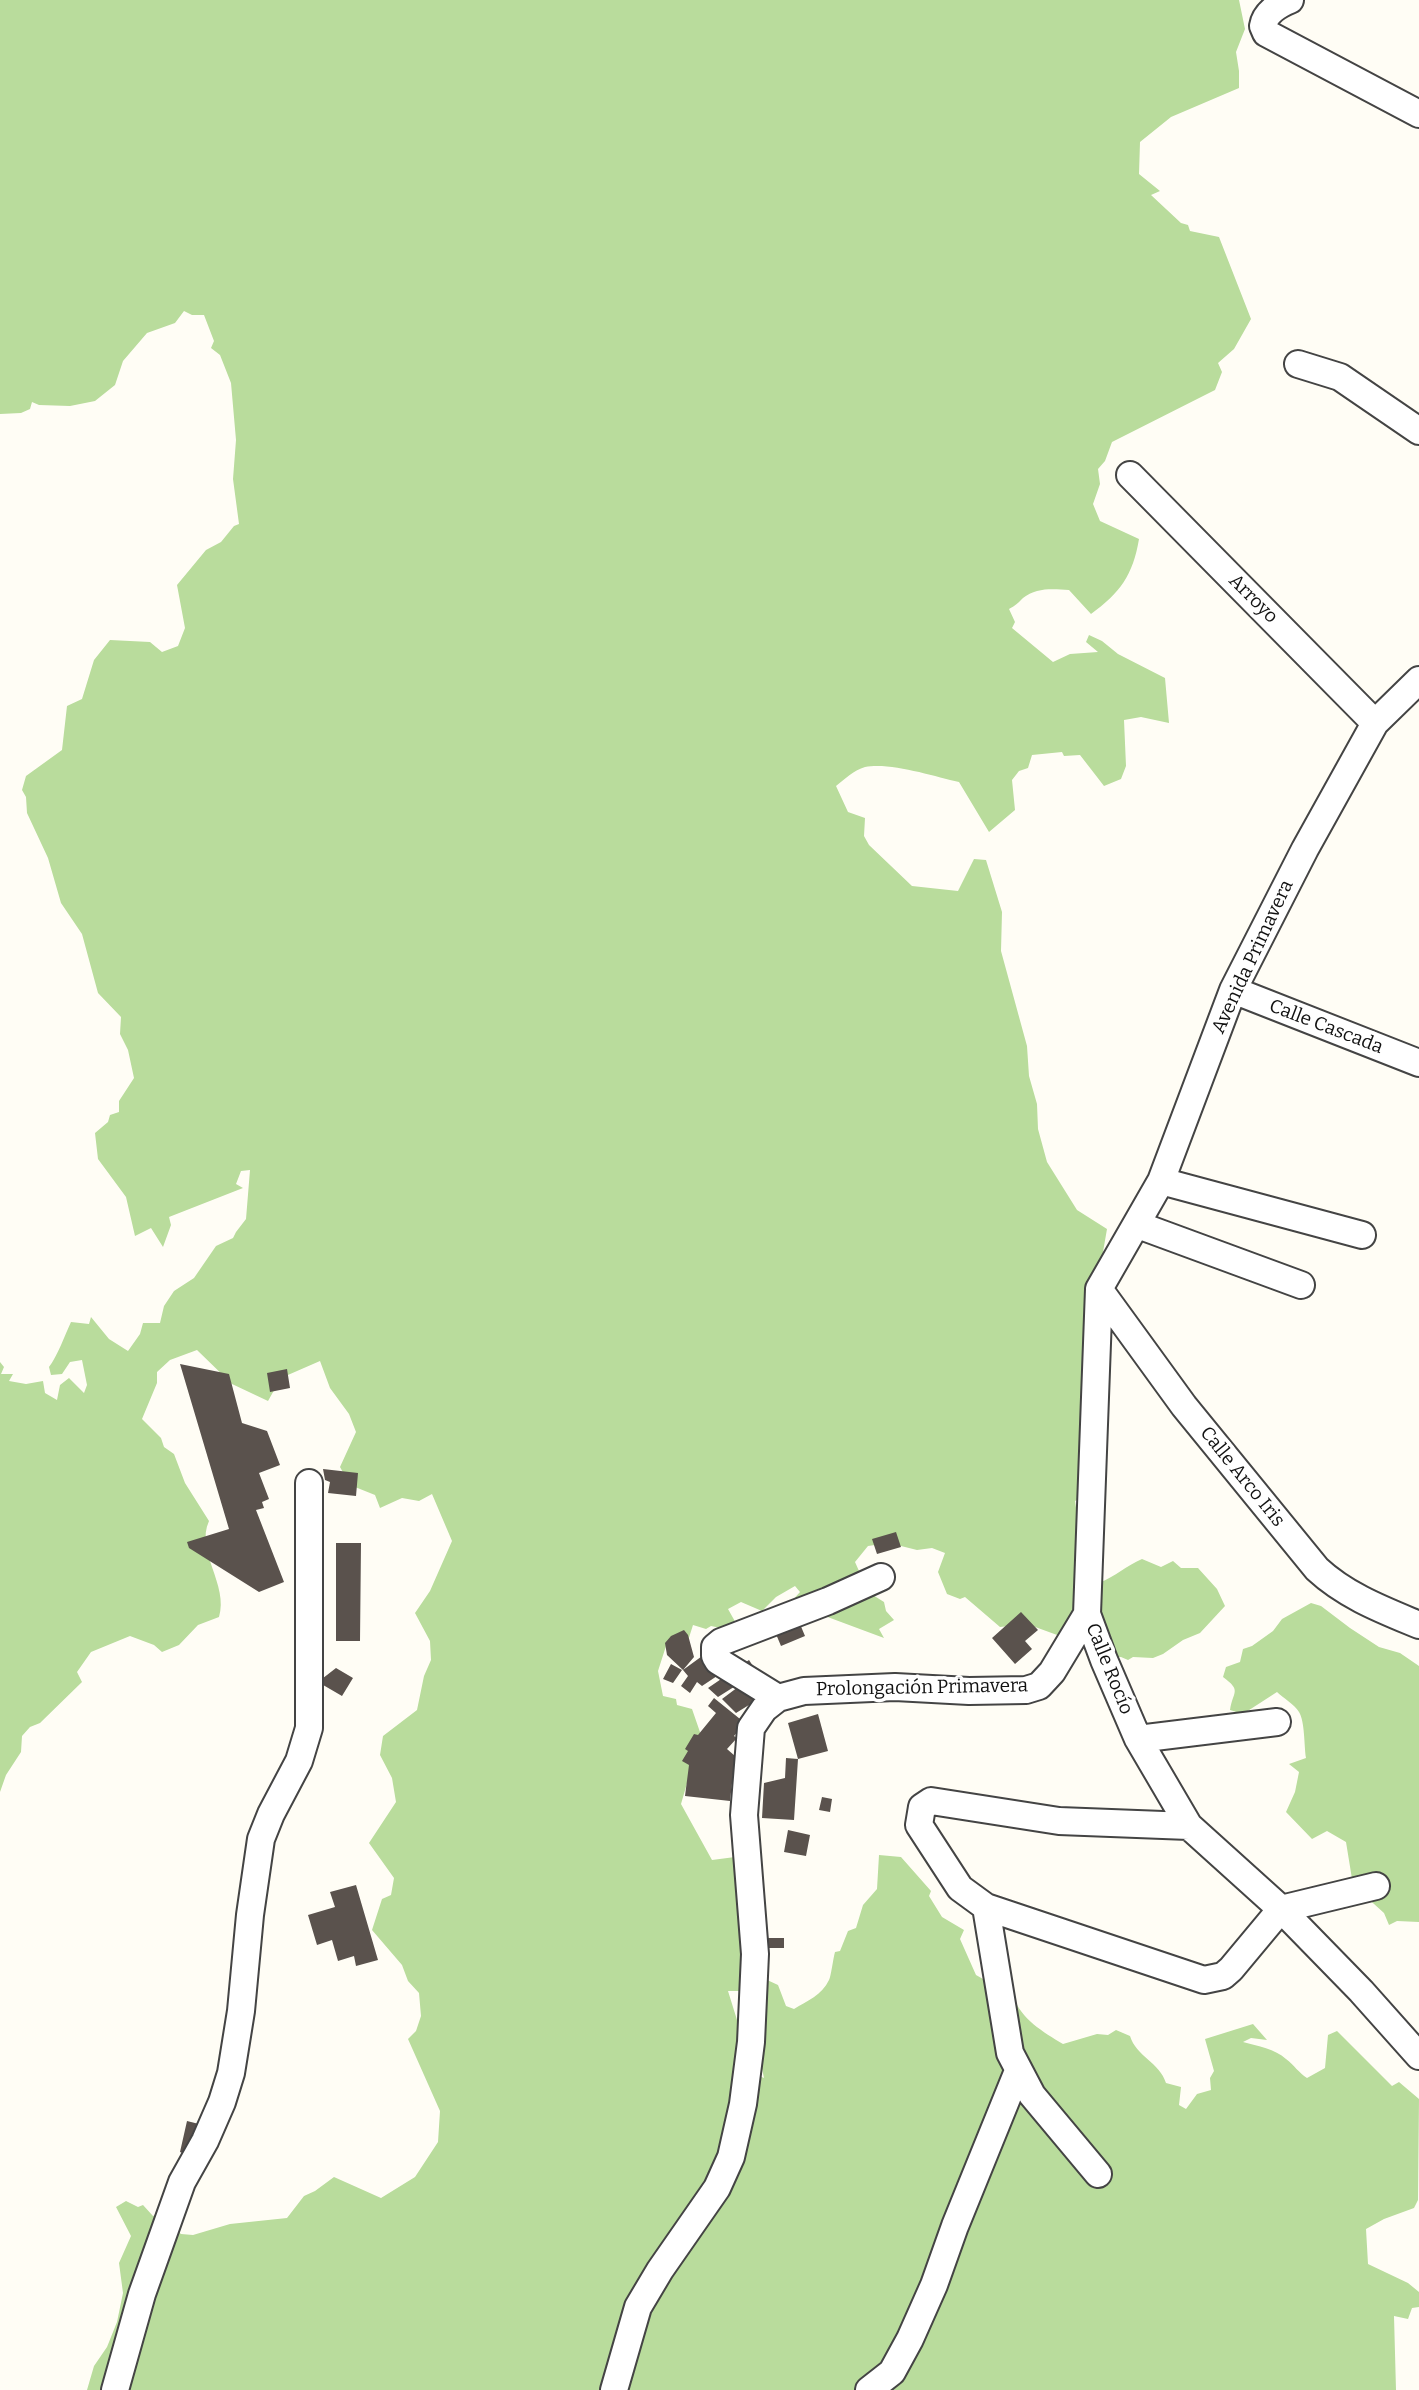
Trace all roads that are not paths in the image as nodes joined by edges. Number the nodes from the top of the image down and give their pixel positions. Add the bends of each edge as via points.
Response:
1 (1290, 0) edge
2 (1419, 114) edge
3 (1298, 364) dead end
4 (1419, 431) edge
5 (1130, 475) dead end
6 (1418, 685) edge
7 (1375, 723) junction
8 (1233, 990) junction
9 (1419, 1063) edge
10 (1161, 1181) junction
11 (1138, 1225) junction
12 (1362, 1235) dead end
13 (1301, 1285) dead end
14 (1099, 1289) junction
15 (309, 1483) dead end
16 (881, 1577) dead end
17 (1087, 1614) junction
18 (1419, 1625) edge
19 (778, 1698) junction
20 (1277, 1721) dead end
21 (1138, 1739) junction
22 (1189, 1826) junction
23 (1376, 1886) dead end
24 (986, 1907) junction
25 (1281, 1909) junction
26 (1419, 2056) edge
27 (1018, 2071) junction
28 (1098, 2174) dead end
29 (115, 2390) edge
30 (614, 2390) edge
31 (869, 2390) edge

1 - 2 street via 1266,17 1266,33
3 - 4 street via 1340,377
5 - 7 street, Arroyo
6 - 7 street, Avenida Primavera
7 - 8 street, Avenida Primavera
8 - 9 street, Calle Cascada
8 - 10 street, Avenida Primavera
10 - 11 street, Avenida Primavera
10 - 12 street
11 - 13 street
11 - 14 street, Avenida Primavera
14 - 17 street, Calle Rocío
14 - 18 street, Calle Arco Iris via 1184,1406 1317,1569 1348,1593
15 - 29 street via 307,1740 261,1839 231,2073 205,2141 182,2182 142,2294
16 - 19 street via 715,1647 718,1661
17 - 19 street, Prolongación Primavera via 1045,1680 1026,1690 838,1688
17 - 21 street, Calle Rocío
19 - 30 street via 751,1728 744,1815 755,1954 751,2042 731,2157 717,2188 645,2293
20 - 21 street
21 - 22 street, Calle Rocío
22 - 24 street via 1059,1821 931,1801 922,1807 919,1825 960,1888
22 - 25 street, Calle Rocío
23 - 25 street
24 - 25 street via 1204,1980 1231,1969
24 - 27 street via 1004,2025
25 - 26 street, Calle Rocío
27 - 28 street via 1032,2095
27 - 31 street via 910,2339 892,2372

